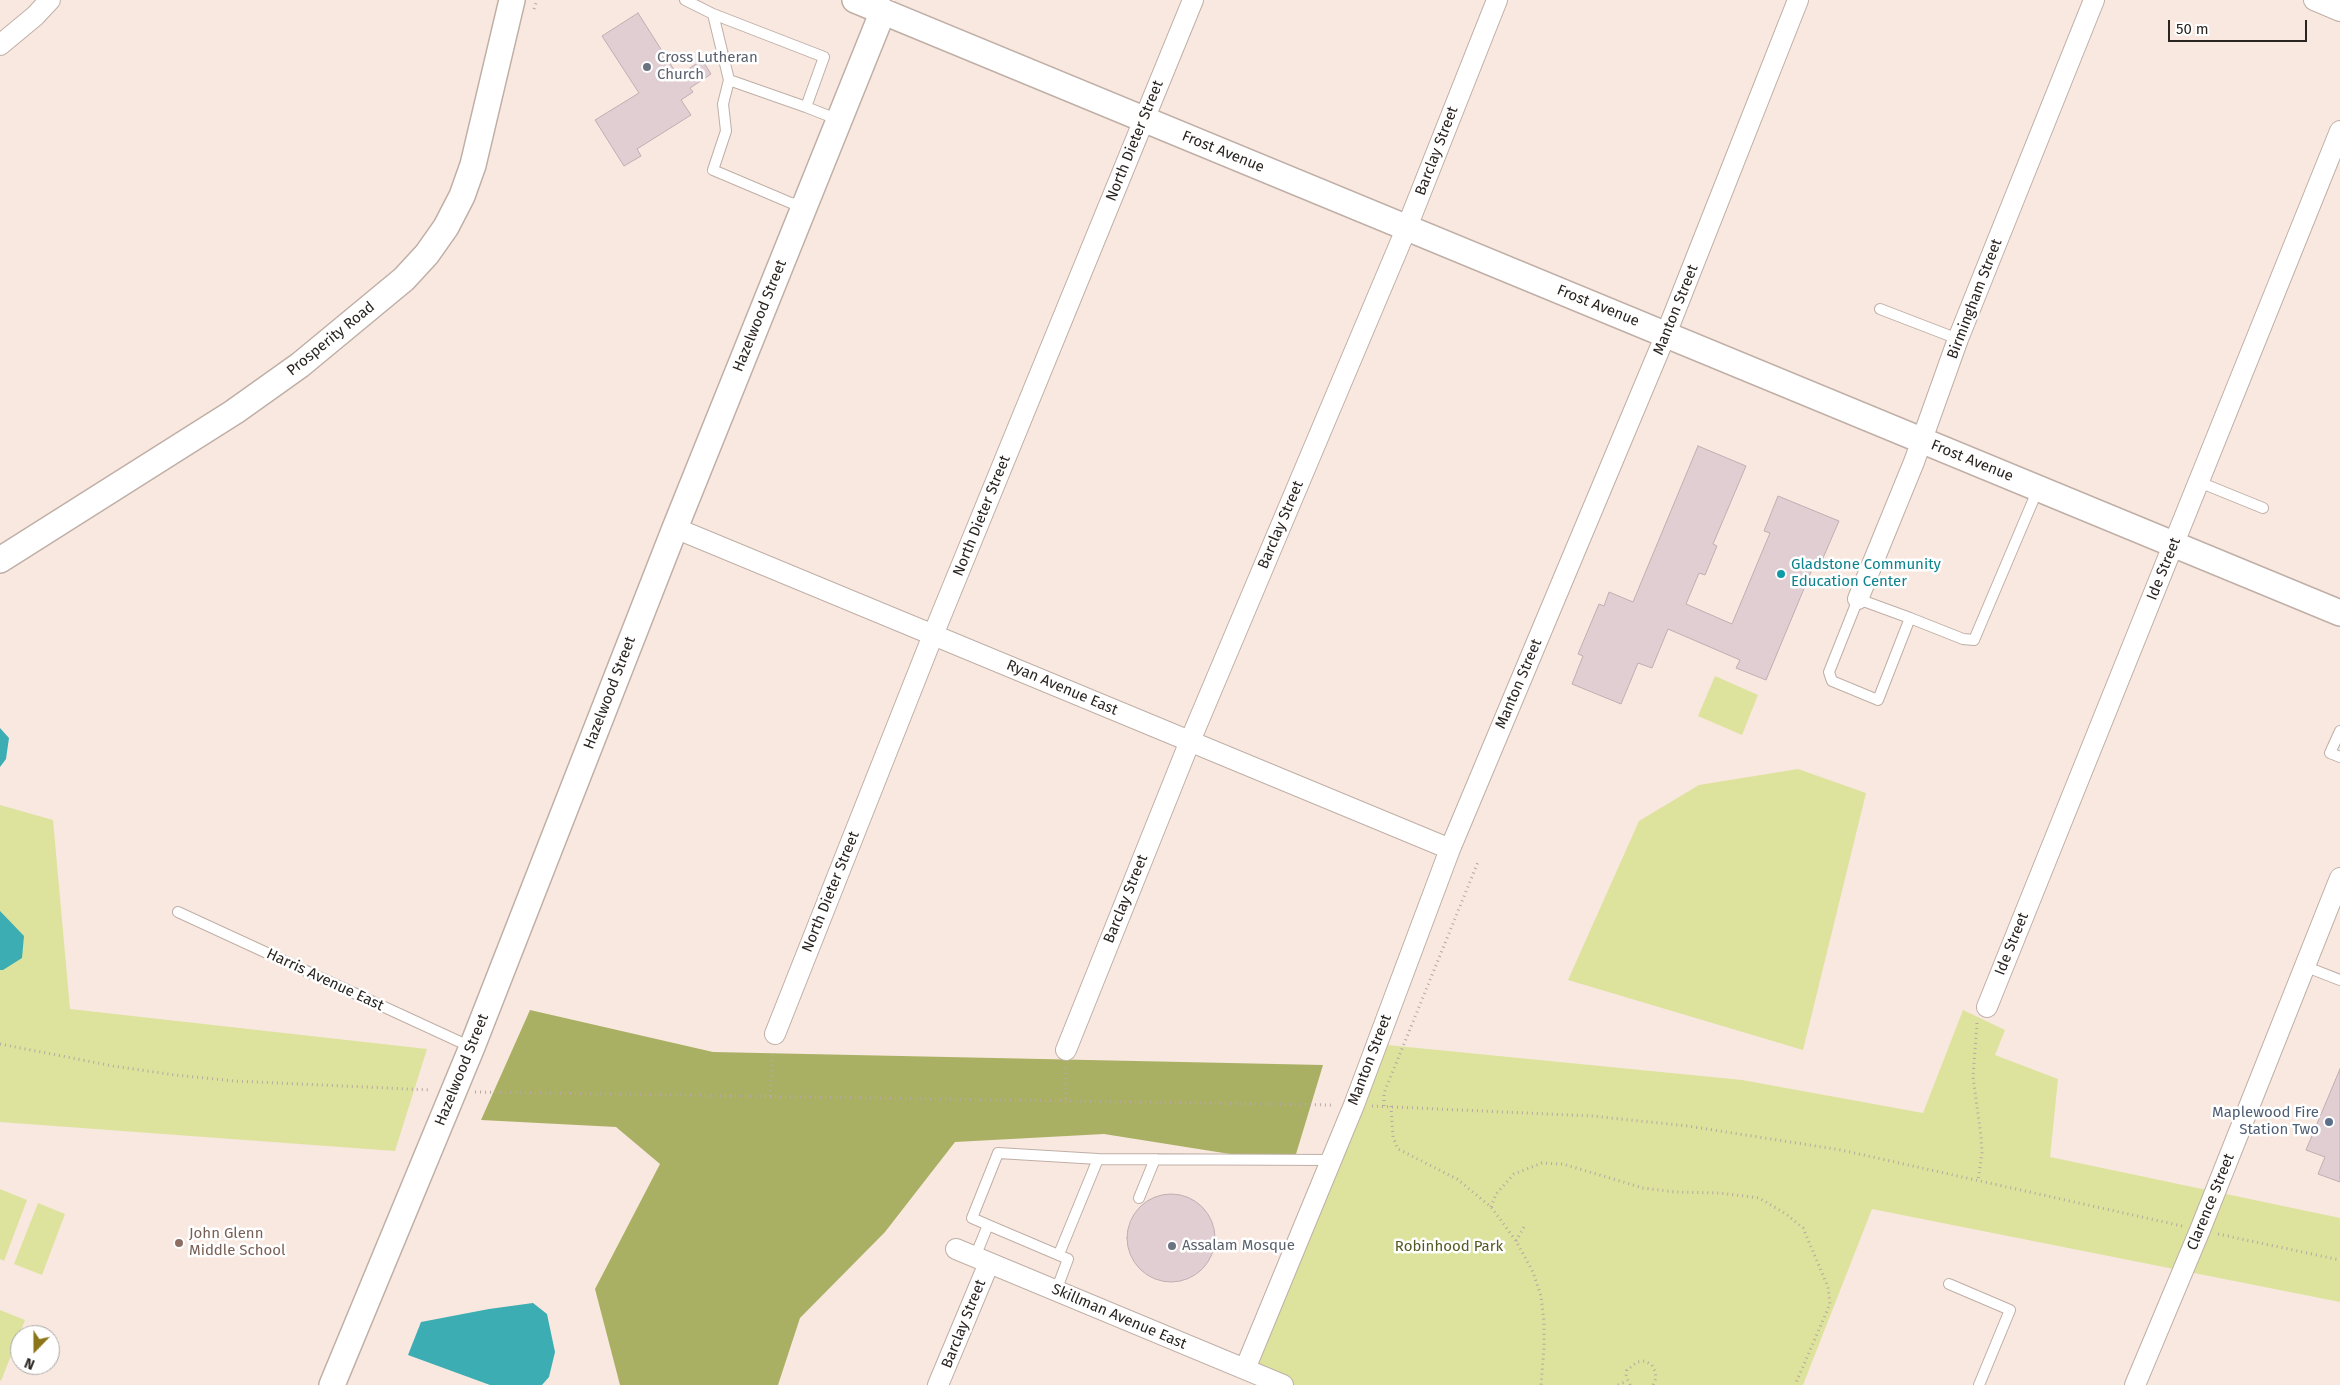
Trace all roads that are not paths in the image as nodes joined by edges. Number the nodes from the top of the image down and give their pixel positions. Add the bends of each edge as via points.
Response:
1 (50, 0) edge
2 (512, 0) edge
3 (685, 0) edge
4 (856, 0) edge
5 (1193, 0) edge
6 (1497, 0) edge
7 (1798, 0) edge
8 (2094, 0) edge
9 (2314, 0) edge
10 (885, 6) edge
11 (2340, 10) edge
12 (713, 14) junction
13 (0, 45) edge
14 (729, 80) junction
15 (806, 106) junction
16 (1144, 119) junction
17 (839, 120) junction
18 (2340, 131) edge
19 (805, 205) junction
20 (1407, 228) junction
21 (1880, 309) dead end
22 (1666, 334) junction
23 (1958, 339) junction
24 (1921, 441) junction
25 (2199, 482) junction
26 (2038, 488) junction
27 (2263, 508) dead end
28 (675, 528) junction
29 (2174, 544) junction
30 (0, 560) edge
31 (1858, 599) junction
32 (2340, 612) edge
33 (1910, 618) junction
34 (934, 635) junction
35 (2340, 731) edge
36 (1190, 741) junction
37 (2340, 757) edge
38 (1450, 849) junction
39 (2340, 878) edge
40 (178, 912) dead end
41 (2304, 966) junction
42 (2340, 980) edge
43 (1986, 1007) road end
44 (775, 1034) road end
45 (472, 1047) junction
46 (1066, 1050) road end
47 (1098, 1159) junction
48 (1155, 1159) junction
49 (1331, 1160) junction
50 (1139, 1198) dead end
51 (988, 1225) junction
52 (956, 1249) dead end
53 (1058, 1254) junction
54 (982, 1260) junction
55 (1949, 1284) dead end
56 (1056, 1290) junction
57 (1245, 1369) junction
58 (332, 1385) edge
59 (938, 1385) edge
60 (1283, 1385) edge
61 (1978, 1385) edge
62 (2135, 1385) edge

1 - 13 street
2 - 30 street, Prosperity Road via 473,165 446,227 421,260 389,293 300,365 234,412
3 - 12 lane
4 - 10 street, Frost Avenue
5 - 16 street, North Dieter Street
6 - 20 street, Barclay Street
7 - 22 street, Manton Street
8 - 23 street, Birmingham Street
9 - 11 street
10 - 16 street, Frost Avenue
10 - 17 street, Hazelwood Street
12 - 14 lane
12 - 15 lane via 824,56
14 - 15 lane
14 - 19 lane via 723,104 726,131 713,170 791,203
15 - 17 lane
16 - 20 street, Frost Avenue
16 - 34 street, North Dieter Street
17 - 19 street, Hazelwood Street
18 - 25 street, Ide Street
19 - 28 street, Hazelwood Street
20 - 22 street, Frost Avenue
20 - 36 street, Barclay Street
21 - 23 lane
22 - 24 street, Frost Avenue
22 - 38 street, Manton Street
23 - 24 street, Birmingham Street
24 - 26 street, Frost Avenue
24 - 31 street, Birmingham Street
25 - 27 lane
25 - 29 street, Ide Street
26 - 29 street, Frost Avenue
26 - 33 lane via 1974,640 1963,639
28 - 34 street, Ryan Avenue East
28 - 45 street, Hazelwood Street
29 - 32 street, Frost Avenue
29 - 43 street, Ide Street
31 - 33 lane
31 - 33 lane via 1829,672 1832,681 1878,700
34 - 36 street, Ryan Avenue East
34 - 44 street, North Dieter Street
35 - 37 lane via 2330,753
36 - 38 street, Ryan Avenue East
36 - 46 street, Barclay Street
38 - 49 street, Manton Street
39 - 41 street, Clarence Street
40 - 45 lane, Harris Avenue East
41 - 42 lane
41 - 62 street, Clarence Street
45 - 58 street, Hazelwood Street
47 - 48 lane
47 - 51 lane via 998,1153 972,1218
47 - 53 lane
48 - 49 lane
48 - 50 lane
49 - 57 street, Manton Street
51 - 53 lane
51 - 54 lane
52 - 54 street, Skillman Avenue East
53 - 56 lane via 1068,1259
54 - 56 street, Skillman Avenue East
54 - 59 street, Barclay Street
55 - 61 lane via 2010,1310
56 - 57 street, Skillman Avenue East
57 - 60 street, Skillman Avenue East

